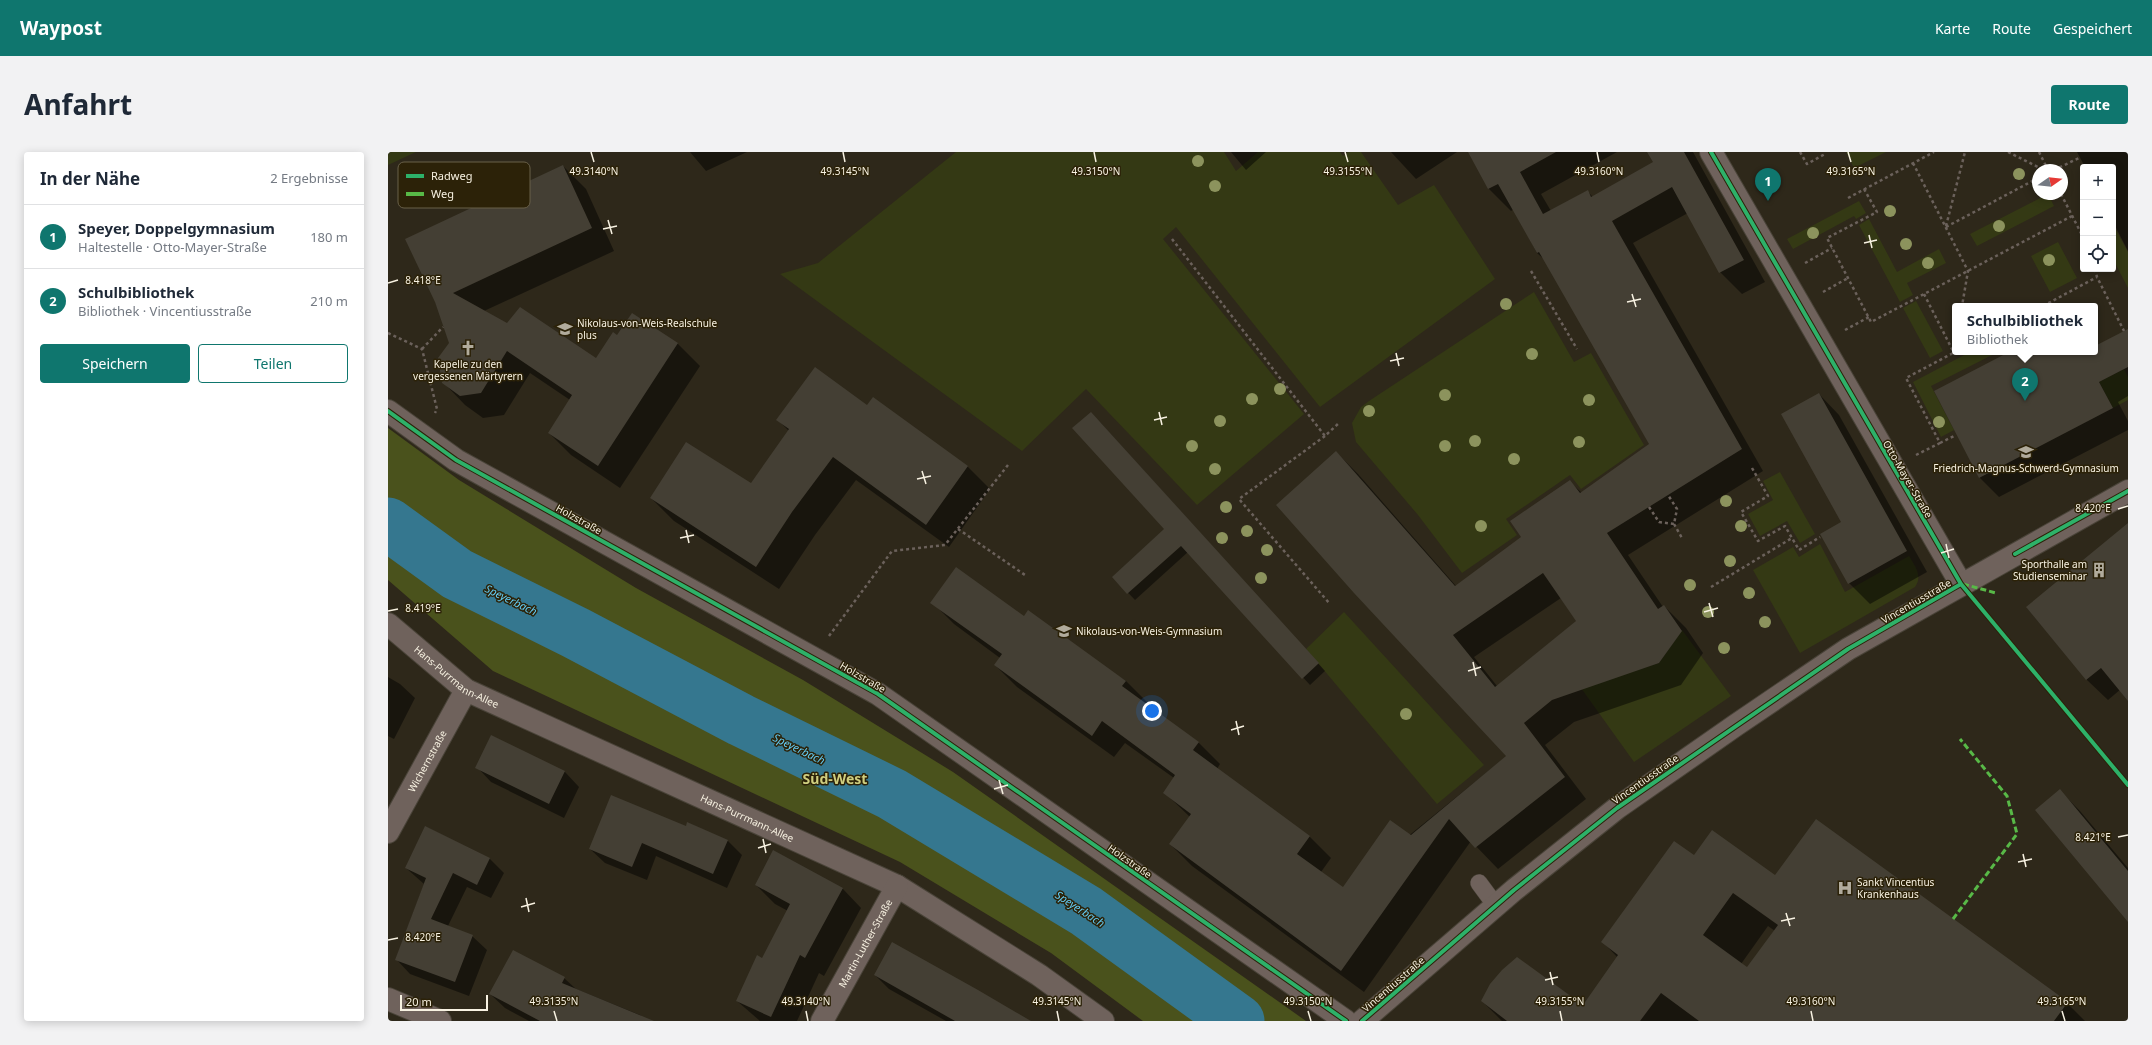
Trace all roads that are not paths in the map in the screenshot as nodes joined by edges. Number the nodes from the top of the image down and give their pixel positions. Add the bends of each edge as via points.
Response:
1 (1711, 152) edge
2 (388, 411) edge
3 (2128, 491) edge
4 (1961, 584) junction
5 (388, 624) edge
6 (466, 690) junction
7 (388, 832) edge
8 (1479, 883) dead end
9 (897, 886) junction
10 (1496, 906) junction
11 (388, 1000) edge
12 (440, 1021) edge
13 (822, 1021) edge
14 (1103, 1021) edge
15 (1346, 1021) edge
16 (1362, 1021) edge

1 - 4 street, Otto-Mayer-Straße
2 - 15 street, Holzstraße via 456,460 878,694
3 - 4 street, Vincentiusstraße
4 - 10 street, Vincentiusstraße via 1848,649 1736,725 1617,808
5 - 6 street, Hans-Purrmann-Allee
6 - 7 street, Wichernstraße
6 - 9 street, Hans-Purrmann-Allee
8 - 10 lane
9 - 13 street, Martin-Luther-Straße
9 - 14 street, Hans-Purrmann-Allee via 1039,975
10 - 16 street, Vincentiusstraße
11 - 12 street

